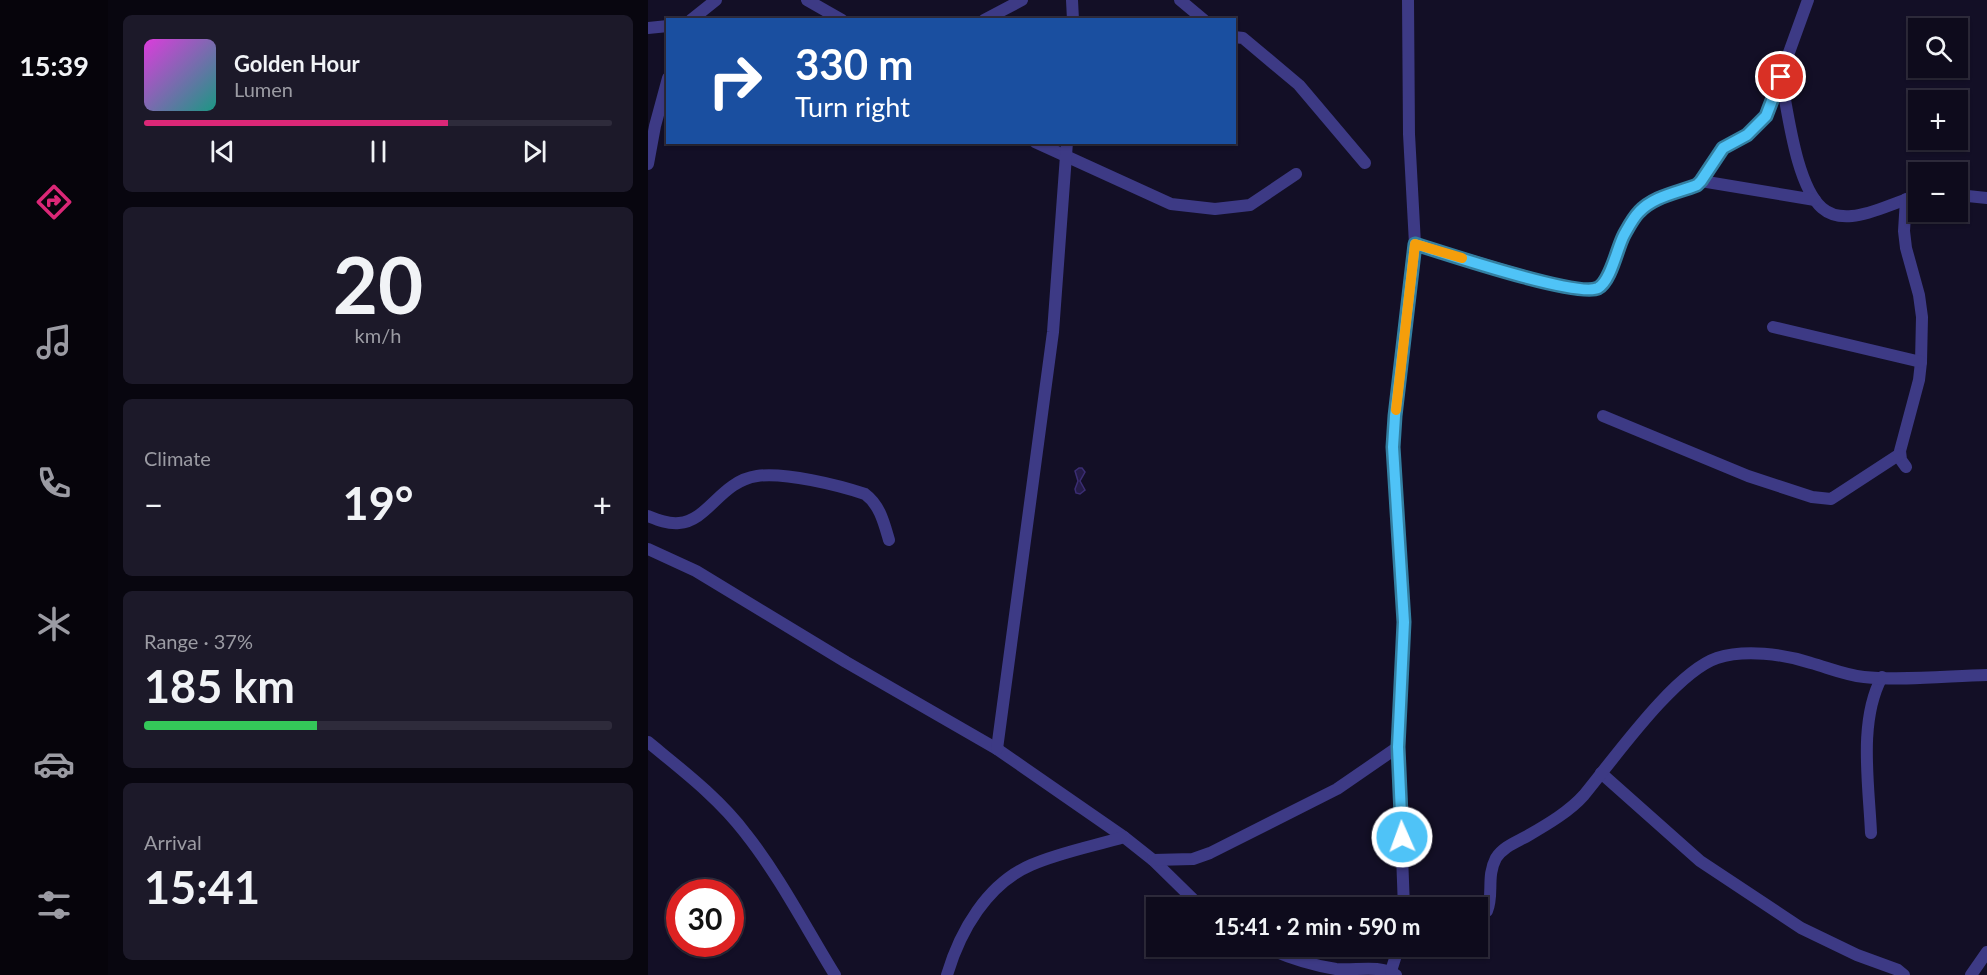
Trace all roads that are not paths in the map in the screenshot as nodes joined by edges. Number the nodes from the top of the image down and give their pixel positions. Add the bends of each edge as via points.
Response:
1 (716, 0) edge
2 (807, 0) edge
3 (1022, 0) edge
4 (1072, 0) edge
5 (1180, 0) edge
6 (1408, 0) edge
7 (1808, 0) edge
8 (694, 18) edge
9 (838, 18) edge
10 (988, 18) edge
11 (1072, 18) edge
12 (1202, 18) edge
13 (666, 26) edge
14 (648, 28) edge
15 (1236, 36) edge
16 (1781, 77) junction
17 (666, 87) edge
18 (1039, 144) edge
19 (1067, 144) edge
20 (1065, 157) junction
21 (1365, 163) dead end
22 (648, 164) edge
23 (1296, 174) dead end
24 (1701, 181) junction
25 (1968, 196) edge
26 (1908, 198) edge
27 (1987, 198) edge
28 (1815, 200) junction
29 (1908, 214) edge
30 (1415, 244) junction
31 (1773, 327) dead end
32 (1921, 362) junction
33 (1603, 416) dead end
34 (1900, 454) junction
35 (1906, 467) dead end
36 (648, 516) edge
37 (889, 540) dead end
38 (648, 549) edge
39 (1987, 675) edge
40 (1882, 677) junction
41 (648, 742) edge
42 (1398, 747) junction
43 (997, 749) junction
44 (1601, 772) junction
45 (1871, 833) dead end
46 (1124, 837) junction
47 (1153, 860) junction
48 (1191, 897) edge
49 (1404, 897) edge
50 (1488, 909) edge
51 (1987, 952) edge
52 (1291, 957) edge
53 (1397, 957) edge
54 (952, 959) junction
55 (1394, 973) edge
56 (835, 975) edge
57 (937, 975) edge
58 (947, 975) edge
59 (1904, 975) edge
60 (1971, 975) edge

1 - 8 street
2 - 9 street
3 - 10 street
4 - 11 street
5 - 12 street
6 - 30 street
7 - 16 street
13 - 14 street
15 - 21 street via 1243,38 1299,85
16 - 24 street via 1766,116 1747,135 1723,148
16 - 28 street via 1800,165
17 - 22 street
18 - 20 street
19 - 20 street
20 - 23 street via 1171,204 1215,209 1250,205
20 - 43 street via 1053,332
24 - 28 street
24 - 30 street via 1657,198 1638,213 1623,236 1603,284 1589,290 1544,282
25 - 27 street
26 - 28 street via 1854,216 1837,216
29 - 32 street via 1904,231 1922,317
30 - 42 street via 1393,447 1404,622
31 - 32 street
32 - 34 street
33 - 34 street via 1748,476 1812,497 1831,499
34 - 35 street
36 - 37 street via 681,523 700,515 731,485 741,481 757,476 799,479 866,494 878,507
38 - 43 street via 696,571
39 - 40 street
40 - 44 street via 1837,672 1778,656 1716,658 1684,680
40 - 45 street via 1872,698 1869,722
41 - 56 street via 723,807 746,833
42 - 47 street via 1337,789 1210,853 1193,859
42 - 49 street
43 - 46 street
44 - 50 street via 1565,812 1503,850 1491,873
44 - 59 street via 1700,861 1801,928
46 - 47 street
46 - 54 street via 1044,860 1013,874 977,911
47 - 48 street
51 - 60 street
52 - 55 street via 1338,969
53 - 55 street
54 - 57 street
54 - 58 street

